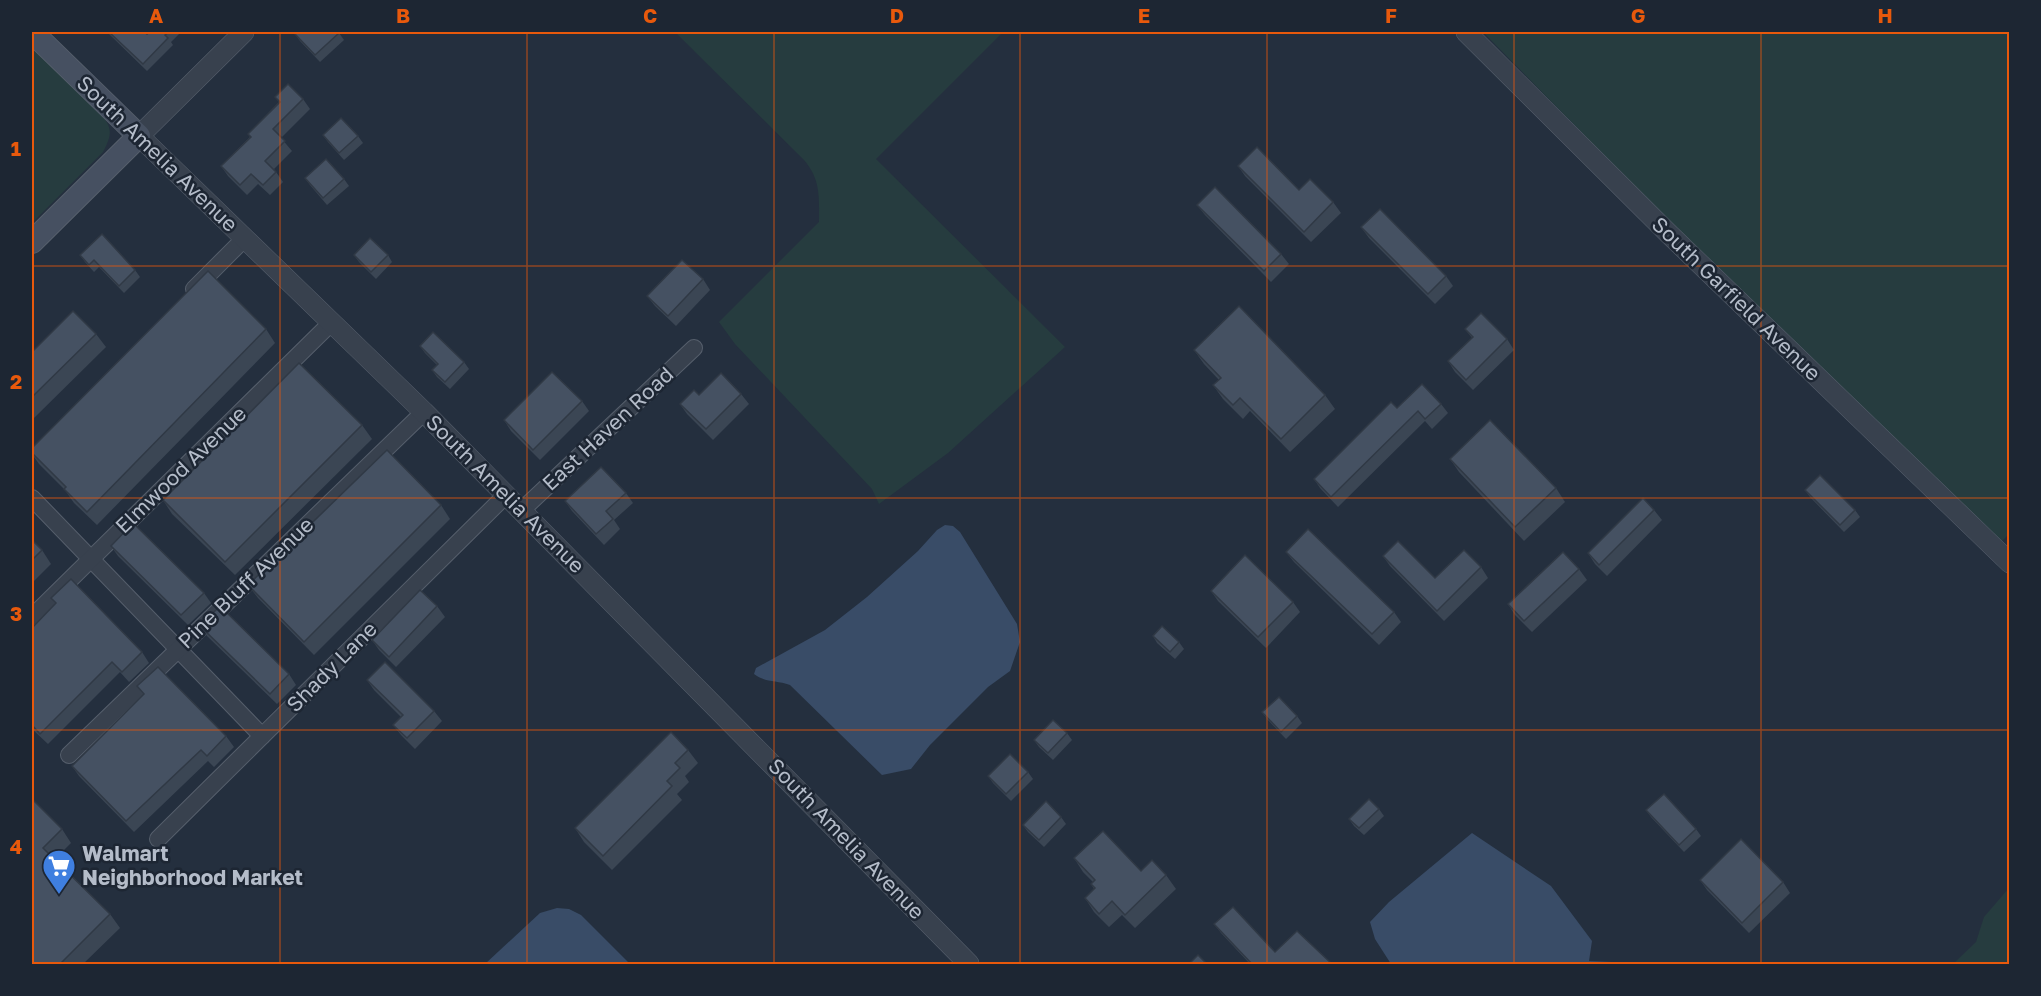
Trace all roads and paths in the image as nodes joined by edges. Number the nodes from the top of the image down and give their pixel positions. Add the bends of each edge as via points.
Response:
1 (32, 32) edge
2 (244, 32) edge
3 (1466, 32) edge
4 (139, 136) junction
5 (244, 239) junction
6 (32, 242) edge
7 (182, 301) edge
8 (331, 323) junction
9 (694, 348) dead end
10 (423, 412) junction
11 (506, 495) junction
12 (32, 498) edge
13 (522, 510) junction
14 (90, 559) junction
15 (2010, 563) edge
16 (32, 617) edge
17 (178, 650) junction
18 (262, 736) junction
19 (69, 755) dead end
20 (158, 839) dead end
21 (969, 964) edge

1 - 4 main road, South Amelia Avenue
2 - 4 street
3 - 15 street, South Garfield Avenue
4 - 5 street, South Amelia Avenue
4 - 6 main road
5 - 7 street
5 - 8 street, South Amelia Avenue
8 - 10 street, South Amelia Avenue
8 - 14 street, Elmwood Avenue
9 - 13 street, East Haven Road
10 - 11 street, South Amelia Avenue
10 - 17 street, Pine Bluff Avenue
11 - 13 street, South Amelia Avenue
11 - 18 street, Shady Lane
12 - 14 street
13 - 21 street, South Amelia Avenue
14 - 16 street, Elmwood Avenue
14 - 17 street
17 - 18 street
17 - 19 street, Pine Bluff Avenue
18 - 20 street, Shady Lane

